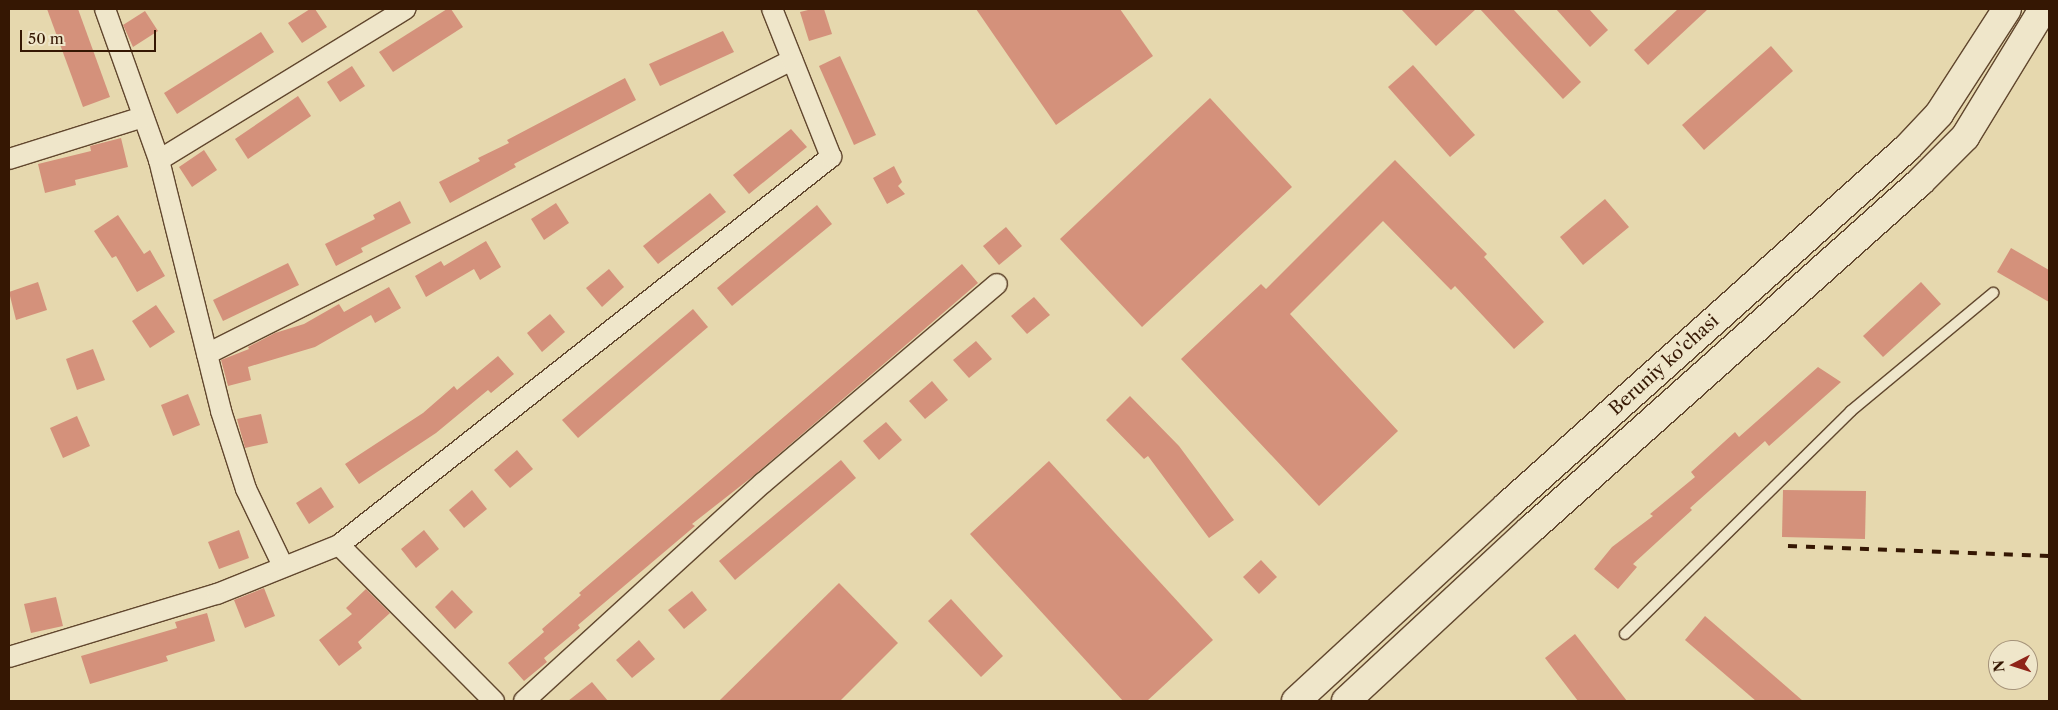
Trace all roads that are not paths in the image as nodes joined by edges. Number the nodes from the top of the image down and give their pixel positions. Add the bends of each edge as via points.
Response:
1 (105, 9) edge
2 (406, 9) edge
3 (772, 9) edge
4 (2007, 9) edge
5 (2043, 9) edge
6 (792, 60) junction
7 (143, 117) junction
8 (9, 159) edge
9 (159, 160) junction
10 (997, 284) dead end
11 (1993, 293) dead end
12 (207, 354) junction
13 (1507, 506) junction
14 (1530, 530) junction
15 (339, 545) junction
16 (283, 566) junction
17 (1625, 634) dead end
18 (9, 657) edge
19 (494, 701) edge
20 (524, 701) edge
21 (1296, 701) edge
22 (1346, 701) edge

1 - 7 street
2 - 9 street
3 - 6 street
4 - 13 main road, Beruniy ko'chasi via 1939,114 1907,148
5 - 14 main road, Beruniy ko'chasi via 1965,137 1920,182
6 - 12 street
6 - 15 street via 830,157
7 - 8 street
7 - 9 street
9 - 12 street
10 - 20 street via 763,483
11 - 17 lane via 1851,411
12 - 16 street via 246,489
13 - 14 main road
13 - 21 main road, Beruniy ko'chasi
14 - 22 main road, Beruniy ko'chasi
15 - 16 street
15 - 19 street
16 - 18 street via 217,594

